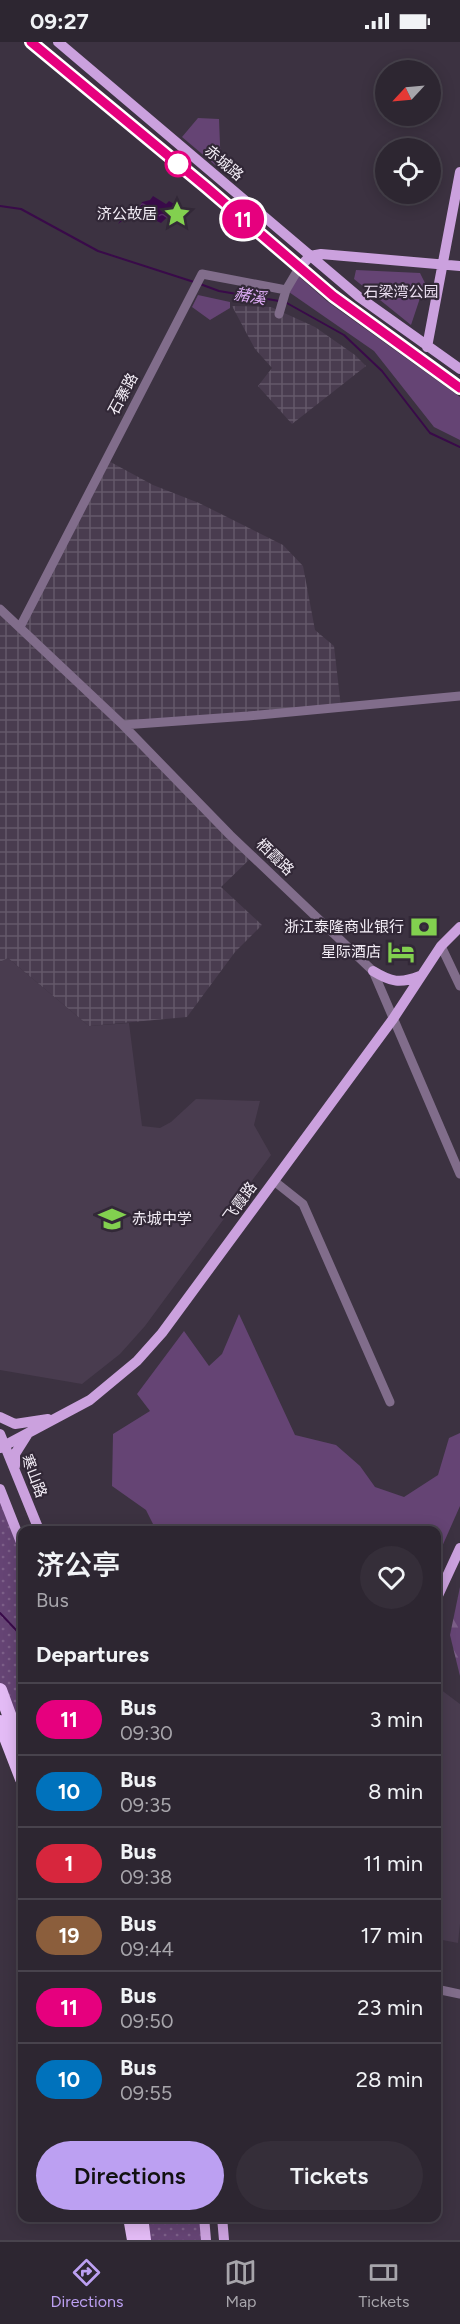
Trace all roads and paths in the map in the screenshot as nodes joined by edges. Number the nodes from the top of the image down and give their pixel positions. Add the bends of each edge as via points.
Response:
1 (31, 42) edge
2 (58, 42) edge
3 (460, 172) edge
4 (310, 256) junction
5 (443, 265) junction
6 (460, 266) edge
7 (299, 268) junction
8 (286, 290) junction
9 (279, 314) dead end
10 (427, 347) junction
11 (460, 369) edge
12 (460, 388) edge
13 (0, 609) edge
14 (20, 627) junction
15 (460, 696) edge
16 (123, 725) junction
17 (460, 927) edge
18 (441, 946) junction
19 (373, 971) junction
20 (420, 976) junction
21 (460, 986) edge
22 (393, 1019) junction
23 (460, 1174) edge
24 (274, 1181) junction
25 (390, 1402) dead end
26 (61, 1417) junction
27 (0, 1418) edge
28 (0, 1434) edge
29 (27, 1435) junction
30 (3, 1447) edge
31 (15, 1469) junction
32 (0, 1490) edge
33 (3, 1502) edge
34 (37, 1526) edge
35 (18, 1536) edge
36 (460, 1548) edge
37 (441, 1589) edge
38 (0, 1690) edge
39 (0, 1722) edge
40 (18, 1739) edge
41 (18, 1769) edge
42 (441, 1990) edge
43 (460, 1994) edge
44 (131, 2222) edge
45 (142, 2222) edge
46 (204, 2222) edge
47 (222, 2222) edge
48 (134, 2240) edge
49 (144, 2240) edge
50 (206, 2240) edge
51 (224, 2240) edge

1 - 7 main road, 赤城路
2 - 4 main road, 赤城路
3 - 5 main road
4 - 5 main road
4 - 7 main road
4 - 10 main road, 赤城路
5 - 6 main road
5 - 10 main road
7 - 8 street
7 - 12 main road, 赤城路
8 - 9 street
8 - 14 street, 石寨路 via 202,274
10 - 11 main road, 赤城路
13 - 14 street, 栖霞路
14 - 16 street, 栖霞路
15 - 16 street
16 - 19 street, 栖霞路 via 230,835
17 - 18 main road, 飞霞路
18 - 20 main road, 飞霞路
18 - 21 street
19 - 20 main road via 388,980 406,982
19 - 22 street, 栖霞路
20 - 22 main road, 飞霞路
22 - 23 street, 栖霞路
22 - 24 main road, 飞霞路
24 - 25 street via 303,1204
24 - 26 main road, 飞霞路 via 137,1361 90,1400
26 - 27 main road via 15,1424
26 - 29 main road, 飞霞路
28 - 30 main road, 寒山路
29 - 30 main road, 飞霞路
29 - 31 main road via 15,1454
30 - 31 main road, 寒山路
31 - 34 main road, 寒山路
32 - 33 main road
33 - 35 main road
36 - 37 main road
38 - 40 highway
39 - 41 highway
42 - 43 street
44 - 48 highway
45 - 49 highway
46 - 50 main road
47 - 51 main road

